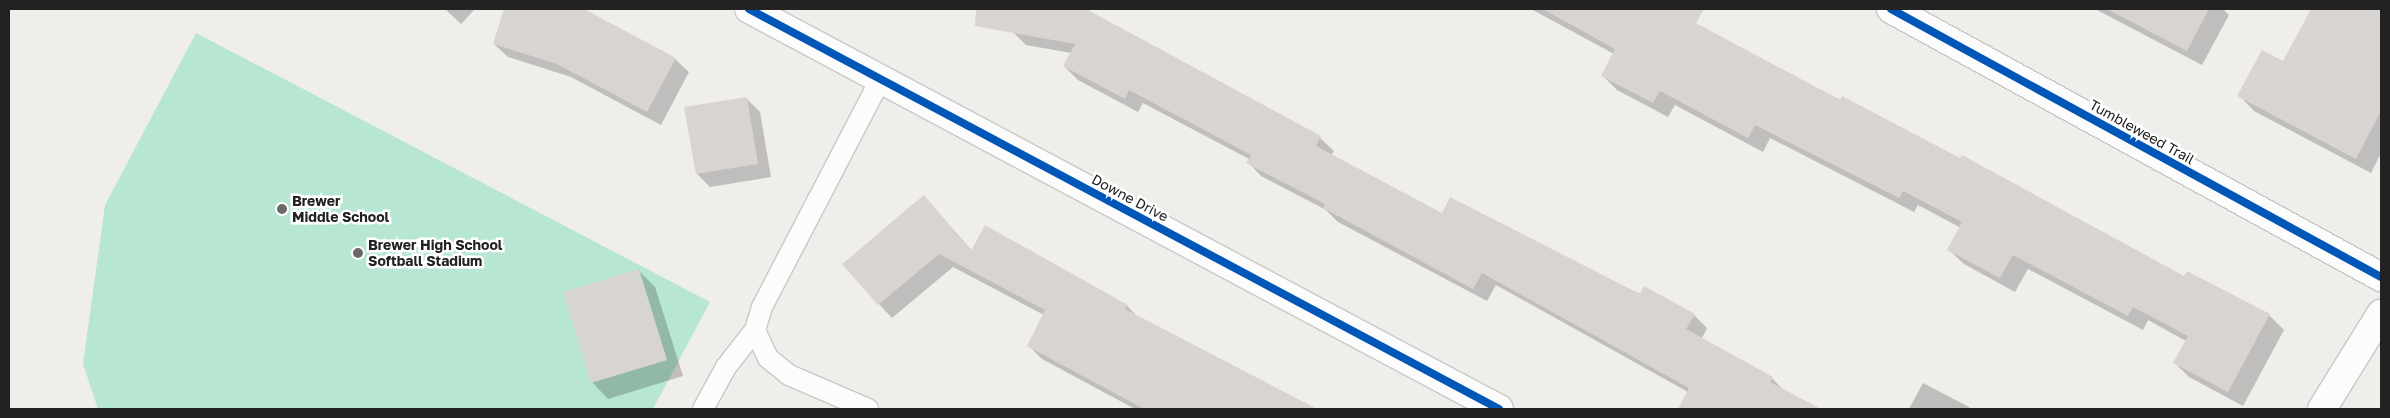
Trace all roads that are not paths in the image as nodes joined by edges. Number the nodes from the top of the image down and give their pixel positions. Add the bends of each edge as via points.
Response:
1 (749, 9) edge
2 (1891, 9) edge
3 (880, 80) junction
4 (2381, 277) edge
5 (2381, 314) edge
6 (755, 330) junction
7 (703, 409) edge
8 (868, 409) edge
9 (1500, 409) edge
10 (2322, 409) edge

1 - 3 street, Downe Drive
2 - 4 street, Tumbleweed Trail
3 - 6 lane via 762,307
3 - 9 street, Downe Drive
5 - 10 street
6 - 7 lane via 726,367
6 - 8 lane via 768,358 789,375

